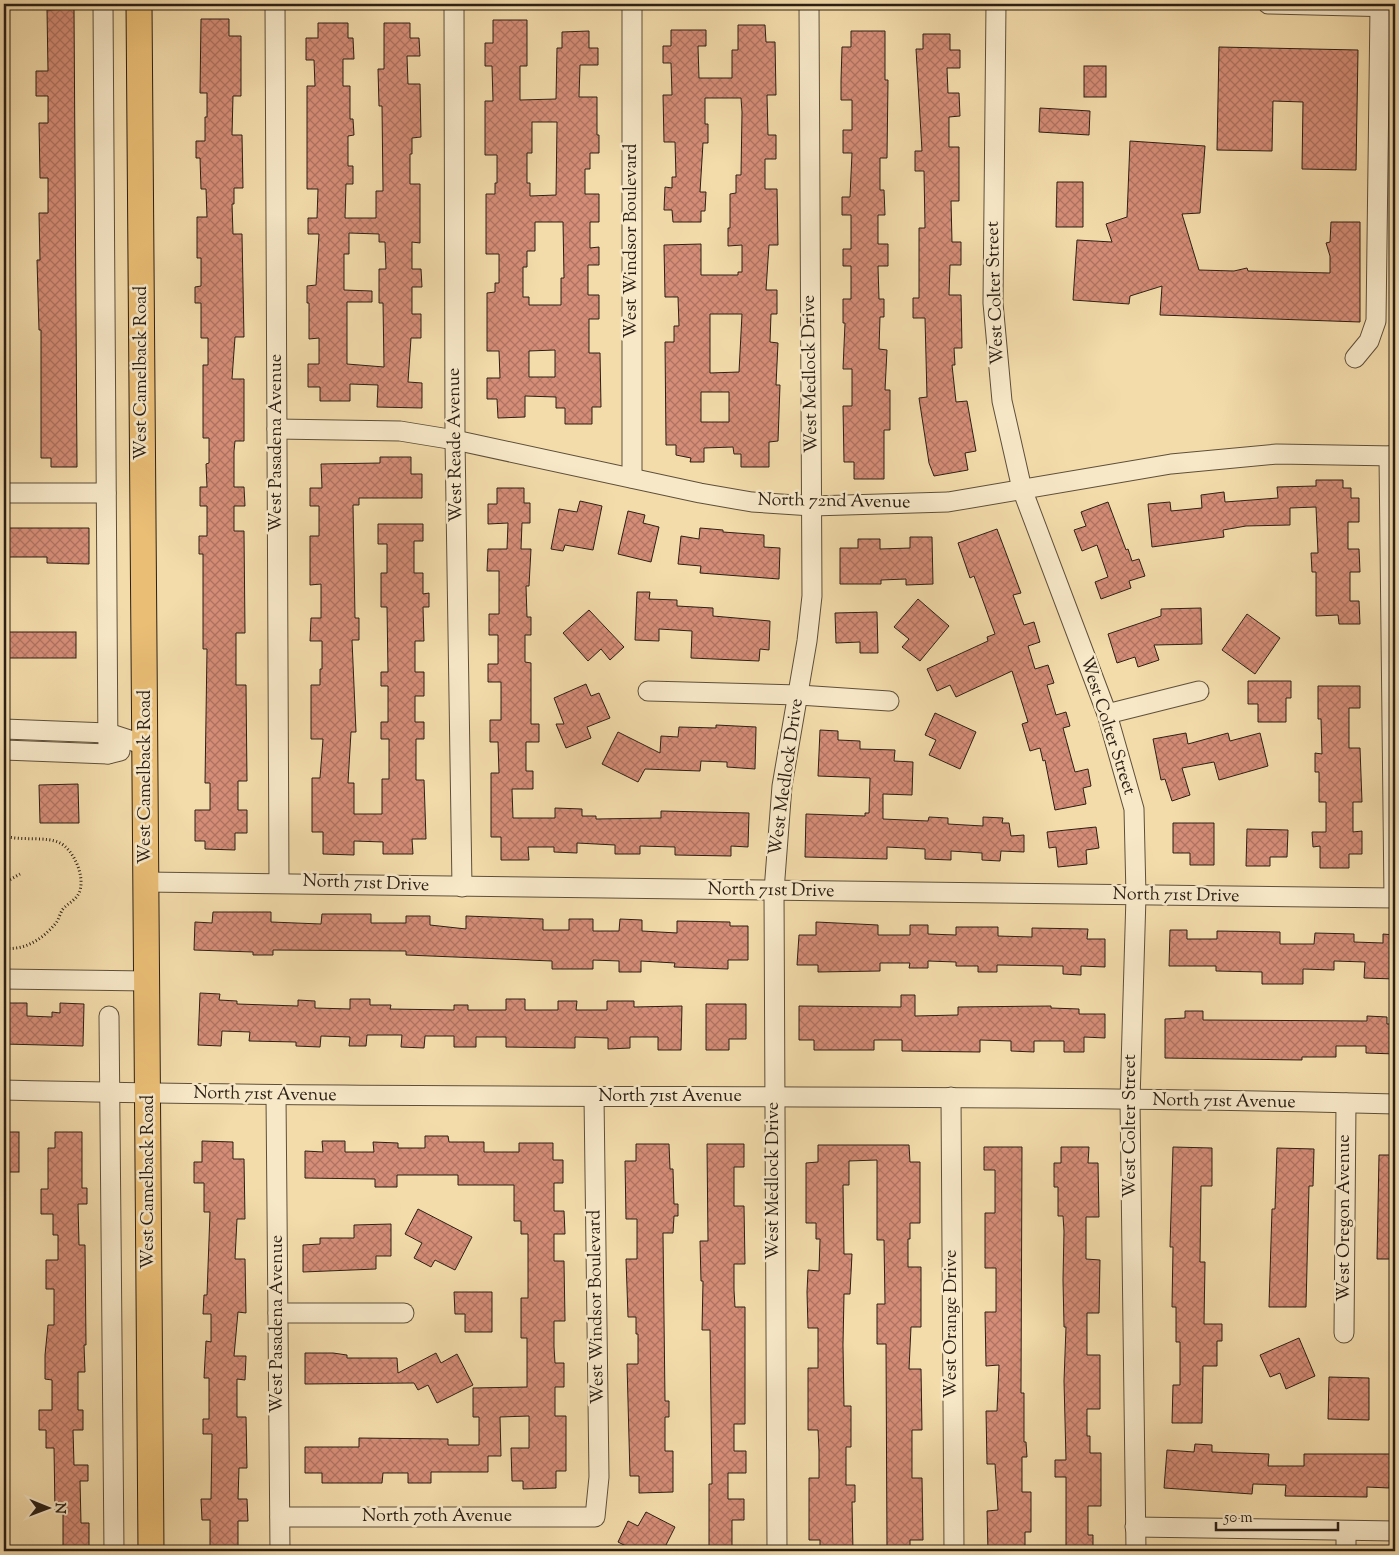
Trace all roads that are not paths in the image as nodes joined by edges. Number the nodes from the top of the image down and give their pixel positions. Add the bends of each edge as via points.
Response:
1 (103, 4) edge
2 (140, 4) edge
3 (275, 4) edge
4 (454, 4) edge
5 (632, 4) edge
6 (809, 4) edge
7 (996, 4) edge
8 (1268, 4) edge
9 (1388, 7) edge
10 (1355, 358) dead end
11 (277, 429) junction
12 (456, 440) junction
13 (1392, 456) edge
14 (632, 478) junction
15 (1022, 489) junction
16 (4, 493) edge
17 (106, 493) junction
18 (812, 506) junction
19 (648, 691) dead end
20 (1199, 691) dead end
21 (799, 695) junction
22 (889, 701) dead end
23 (1107, 714) junction
24 (4, 729) edge
25 (24, 730) junction
26 (108, 733) junction
27 (145, 745) junction
28 (4, 750) edge
29 (23, 750) junction
30 (108, 754) junction
31 (146, 882) junction
32 (279, 882) junction
33 (462, 887) junction
34 (774, 891) junction
35 (1136, 896) junction
36 (1395, 898) edge
37 (4, 979) edge
38 (147, 981) junction
39 (109, 1016) dead end
40 (4, 1090) edge
41 (110, 1093) junction
42 (148, 1094) junction
43 (276, 1096) junction
44 (594, 1097) junction
45 (951, 1097) junction
46 (774, 1098) junction
47 (1130, 1101) junction
48 (1346, 1103) junction
49 (1395, 1104) edge
50 (278, 1313) junction
51 (404, 1313) dead end
52 (1344, 1333) dead end
53 (280, 1517) junction
54 (594, 1517) joint
55 (1136, 1527) junction
56 (1346, 1531) junction
57 (1395, 1531) edge
58 (114, 1551) edge
59 (151, 1551) edge
60 (280, 1551) edge
61 (777, 1551) edge
62 (954, 1551) edge
63 (1136, 1551) edge
64 (1346, 1551) edge

1 - 17 street, West Camelback Road
2 - 27 main road, West Camelback Road
3 - 11 street, West Pasadena Avenue
4 - 12 street, West Reade Avenue
5 - 14 street, West Windsor Boulevard
6 - 18 street, West Medlock Drive
7 - 15 street, West Colter Street via 993,302 1002,401
8 - 9 street
9 - 10 street via 1376,321 1369,341
11 - 12 street, North 72nd Avenue via 400,431
11 - 32 street, West Pasadena Avenue
12 - 14 street, North 72nd Avenue
12 - 33 street, West Reade Avenue
13 - 15 street, North 72nd Avenue via 1278,454 1171,464
13 - 36 street
14 - 18 street, North 72nd Avenue via 752,502
15 - 18 street, North 72nd Avenue via 948,502
15 - 23 street, West Colter Street
16 - 17 street
17 - 26 street, West Camelback Road
18 - 21 street, West Medlock Drive via 812,596
19 - 21 street
20 - 23 street
21 - 22 street
21 - 34 street, West Medlock Drive via 782,786
23 - 35 street, West Colter Street via 1134,808
24 - 25 street
25 - 26 street
25 - 29 street
26 - 27 street
26 - 30 street, West Camelback Road
27 - 30 street
27 - 31 main road, West Camelback Road
28 - 29 street
29 - 30 street
31 - 32 street, North 71st Drive
31 - 38 main road, West Camelback Road
32 - 33 street, North 71st Drive
33 - 34 street, North 71st Drive
34 - 35 street, North 71st Drive
34 - 46 street, West Medlock Drive
35 - 36 street, North 71st Drive
35 - 47 street, West Colter Street
37 - 38 street
38 - 42 main road, West Camelback Road
39 - 41 street
40 - 41 street, North 71st Avenue
41 - 42 street, North 71st Avenue
41 - 58 street
42 - 43 street, North 71st Avenue
42 - 59 main road, West Camelback Road
43 - 44 street, North 71st Avenue
43 - 50 street, West Pasadena Avenue
44 - 46 street, North 71st Avenue
44 - 54 street, West Windsor Boulevard via 599,1468
45 - 46 street, North 71st Avenue
45 - 47 street, North 71st Avenue
45 - 62 street, West Orange Drive
46 - 61 street, West Medlock Drive
47 - 48 street, North 71st Avenue
47 - 55 street, West Colter Street
48 - 49 street, North 71st Avenue
48 - 52 street, West Oregon Avenue
50 - 51 street
50 - 53 street, West Pasadena Avenue
53 - 54 street, North 70th Avenue
53 - 60 street, West Pasadena Avenue
55 - 56 street
55 - 63 street, West Colter Street
56 - 57 street
56 - 64 street

